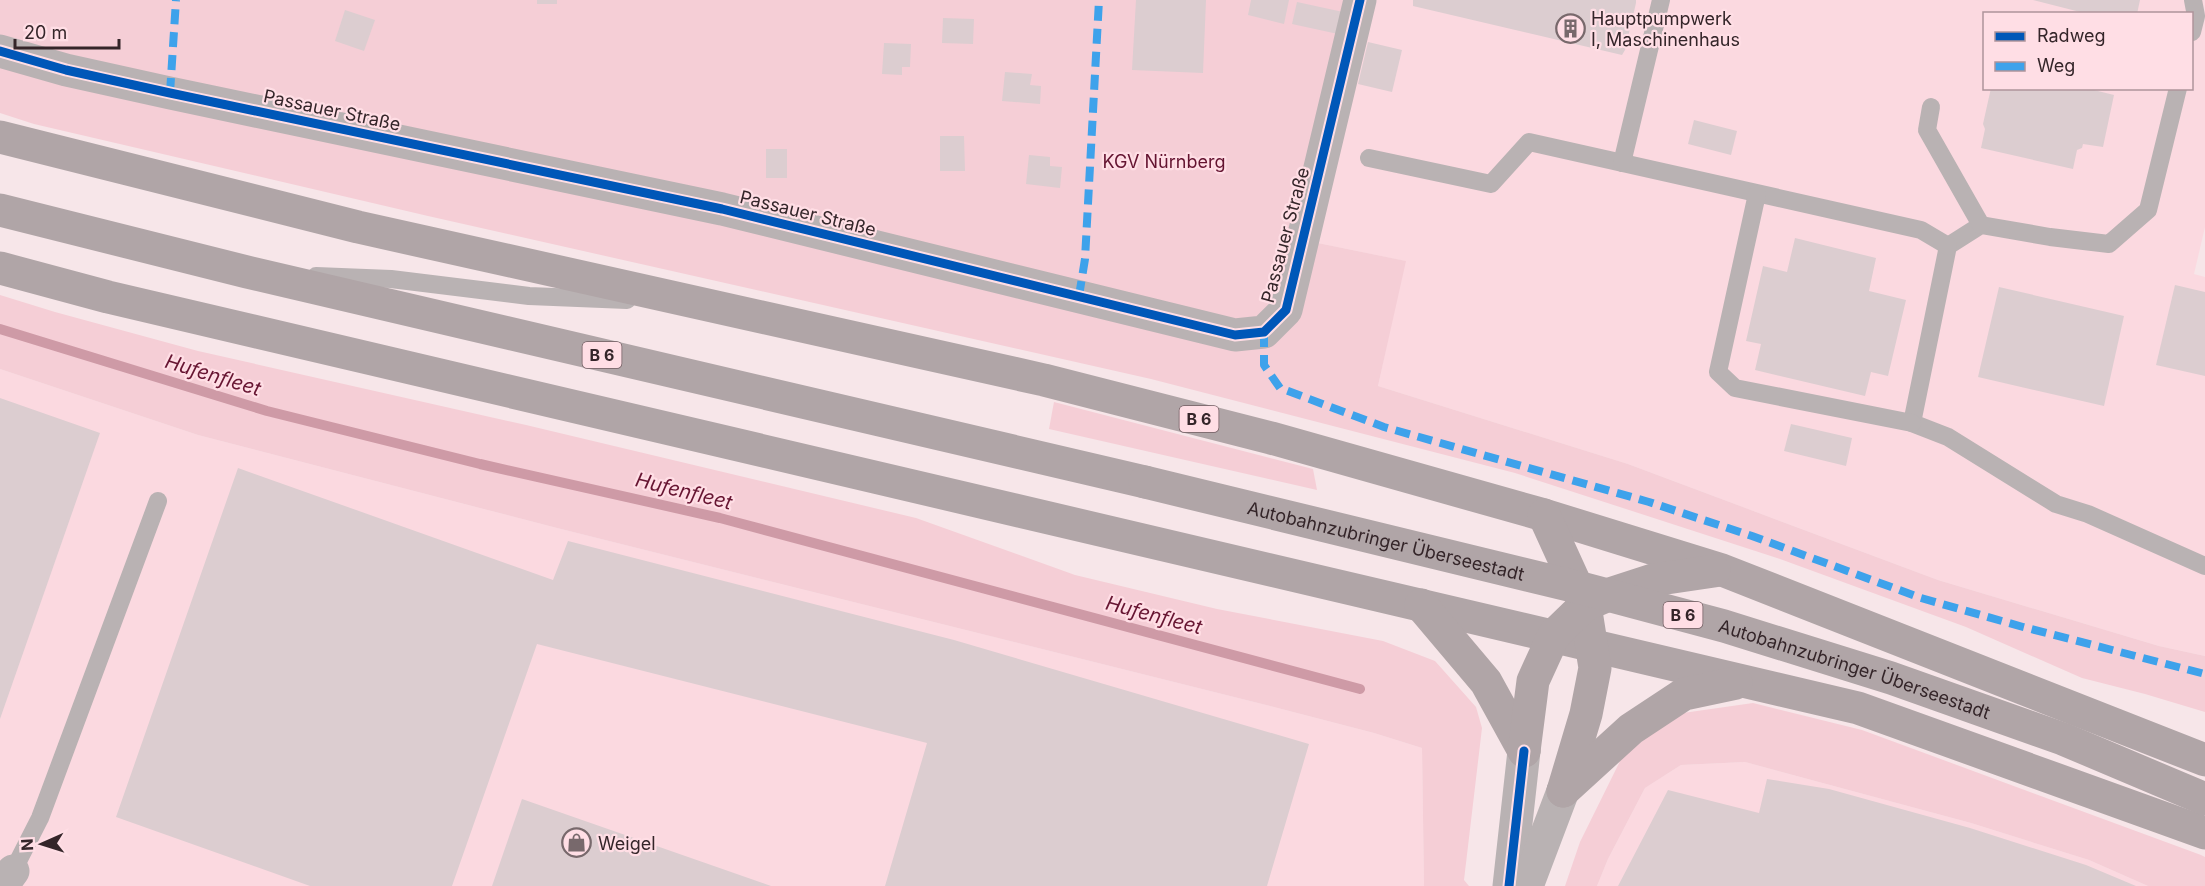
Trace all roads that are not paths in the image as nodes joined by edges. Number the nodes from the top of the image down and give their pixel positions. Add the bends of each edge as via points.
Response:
1 (1360, 0) edge
2 (1661, 0) edge
3 (2193, 0) edge
4 (2193, 28) edge
5 (0, 51) edge
6 (2178, 90) edge
7 (1931, 107) dead end
8 (0, 137) edge
9 (1370, 158) dead end
10 (1622, 163) junction
11 (1757, 194) junction
12 (0, 198) edge
13 (0, 210) edge
14 (1981, 225) junction
15 (60, 226) junction
16 (1948, 246) junction
17 (0, 268) edge
18 (247, 272) junction
19 (697, 302) junction
20 (1912, 423) junction
21 (158, 501) dead end
22 (1544, 515) junction
23 (2205, 566) edge
24 (1722, 570) junction
25 (1421, 605) junction
26 (1585, 605) junction
27 (1554, 635) junction
28 (1592, 644) junction
29 (1745, 681) junction
30 (1524, 751) junction
31 (2205, 760) edge
32 (1563, 791) junction
33 (2205, 799) edge
34 (2205, 833) edge
35 (8, 878) edge
36 (1509, 886) edge
37 (1527, 886) edge

1 - 5 street, Passauer Straße via 1286,310 1264,332 1235,335 722,209 170,93
2 - 10 lane
3 - 4 lane
6 - 14 lane via 2148,210 2109,243
7 - 14 lane via 1927,130
8 - 19 highway, B 6 via 357,227
9 - 10 lane via 1491,184 1529,142
10 - 11 lane
11 - 16 lane via 1921,230
11 - 20 lane via 1718,372 1735,388
12 - 15 highway, B 6
13 - 15 highway, B 6
14 - 16 lane
15 - 18 highway, B 6
16 - 20 lane
17 - 25 highway via 108,297
18 - 19 lane via 391,279 529,296
18 - 33 highway, Autobahnzubringer Überseestadt / B 6, bridge via 1145,482 1724,626 1892,678 2063,739
19 - 22 highway, B 6 via 1044,380 1271,438
20 - 23 lane via 1948,437 2056,504 2088,514
21 - 35 lane via 40,818
22 - 24 highway, B 6
22 - 26 highway
24 - 26 highway, B 6 via 1653,580
24 - 31 highway, B 6
25 - 27 highway
25 - 30 highway via 1486,682
26 - 27 highway, B 6
26 - 28 highway
27 - 28 highway
27 - 30 highway, B 6 via 1533,681
28 - 29 highway
28 - 32 highway via 1595,668 1586,714
29 - 32 highway via 1684,694 1631,729
29 - 34 highway via 1858,708
30 - 36 street
32 - 37 street

